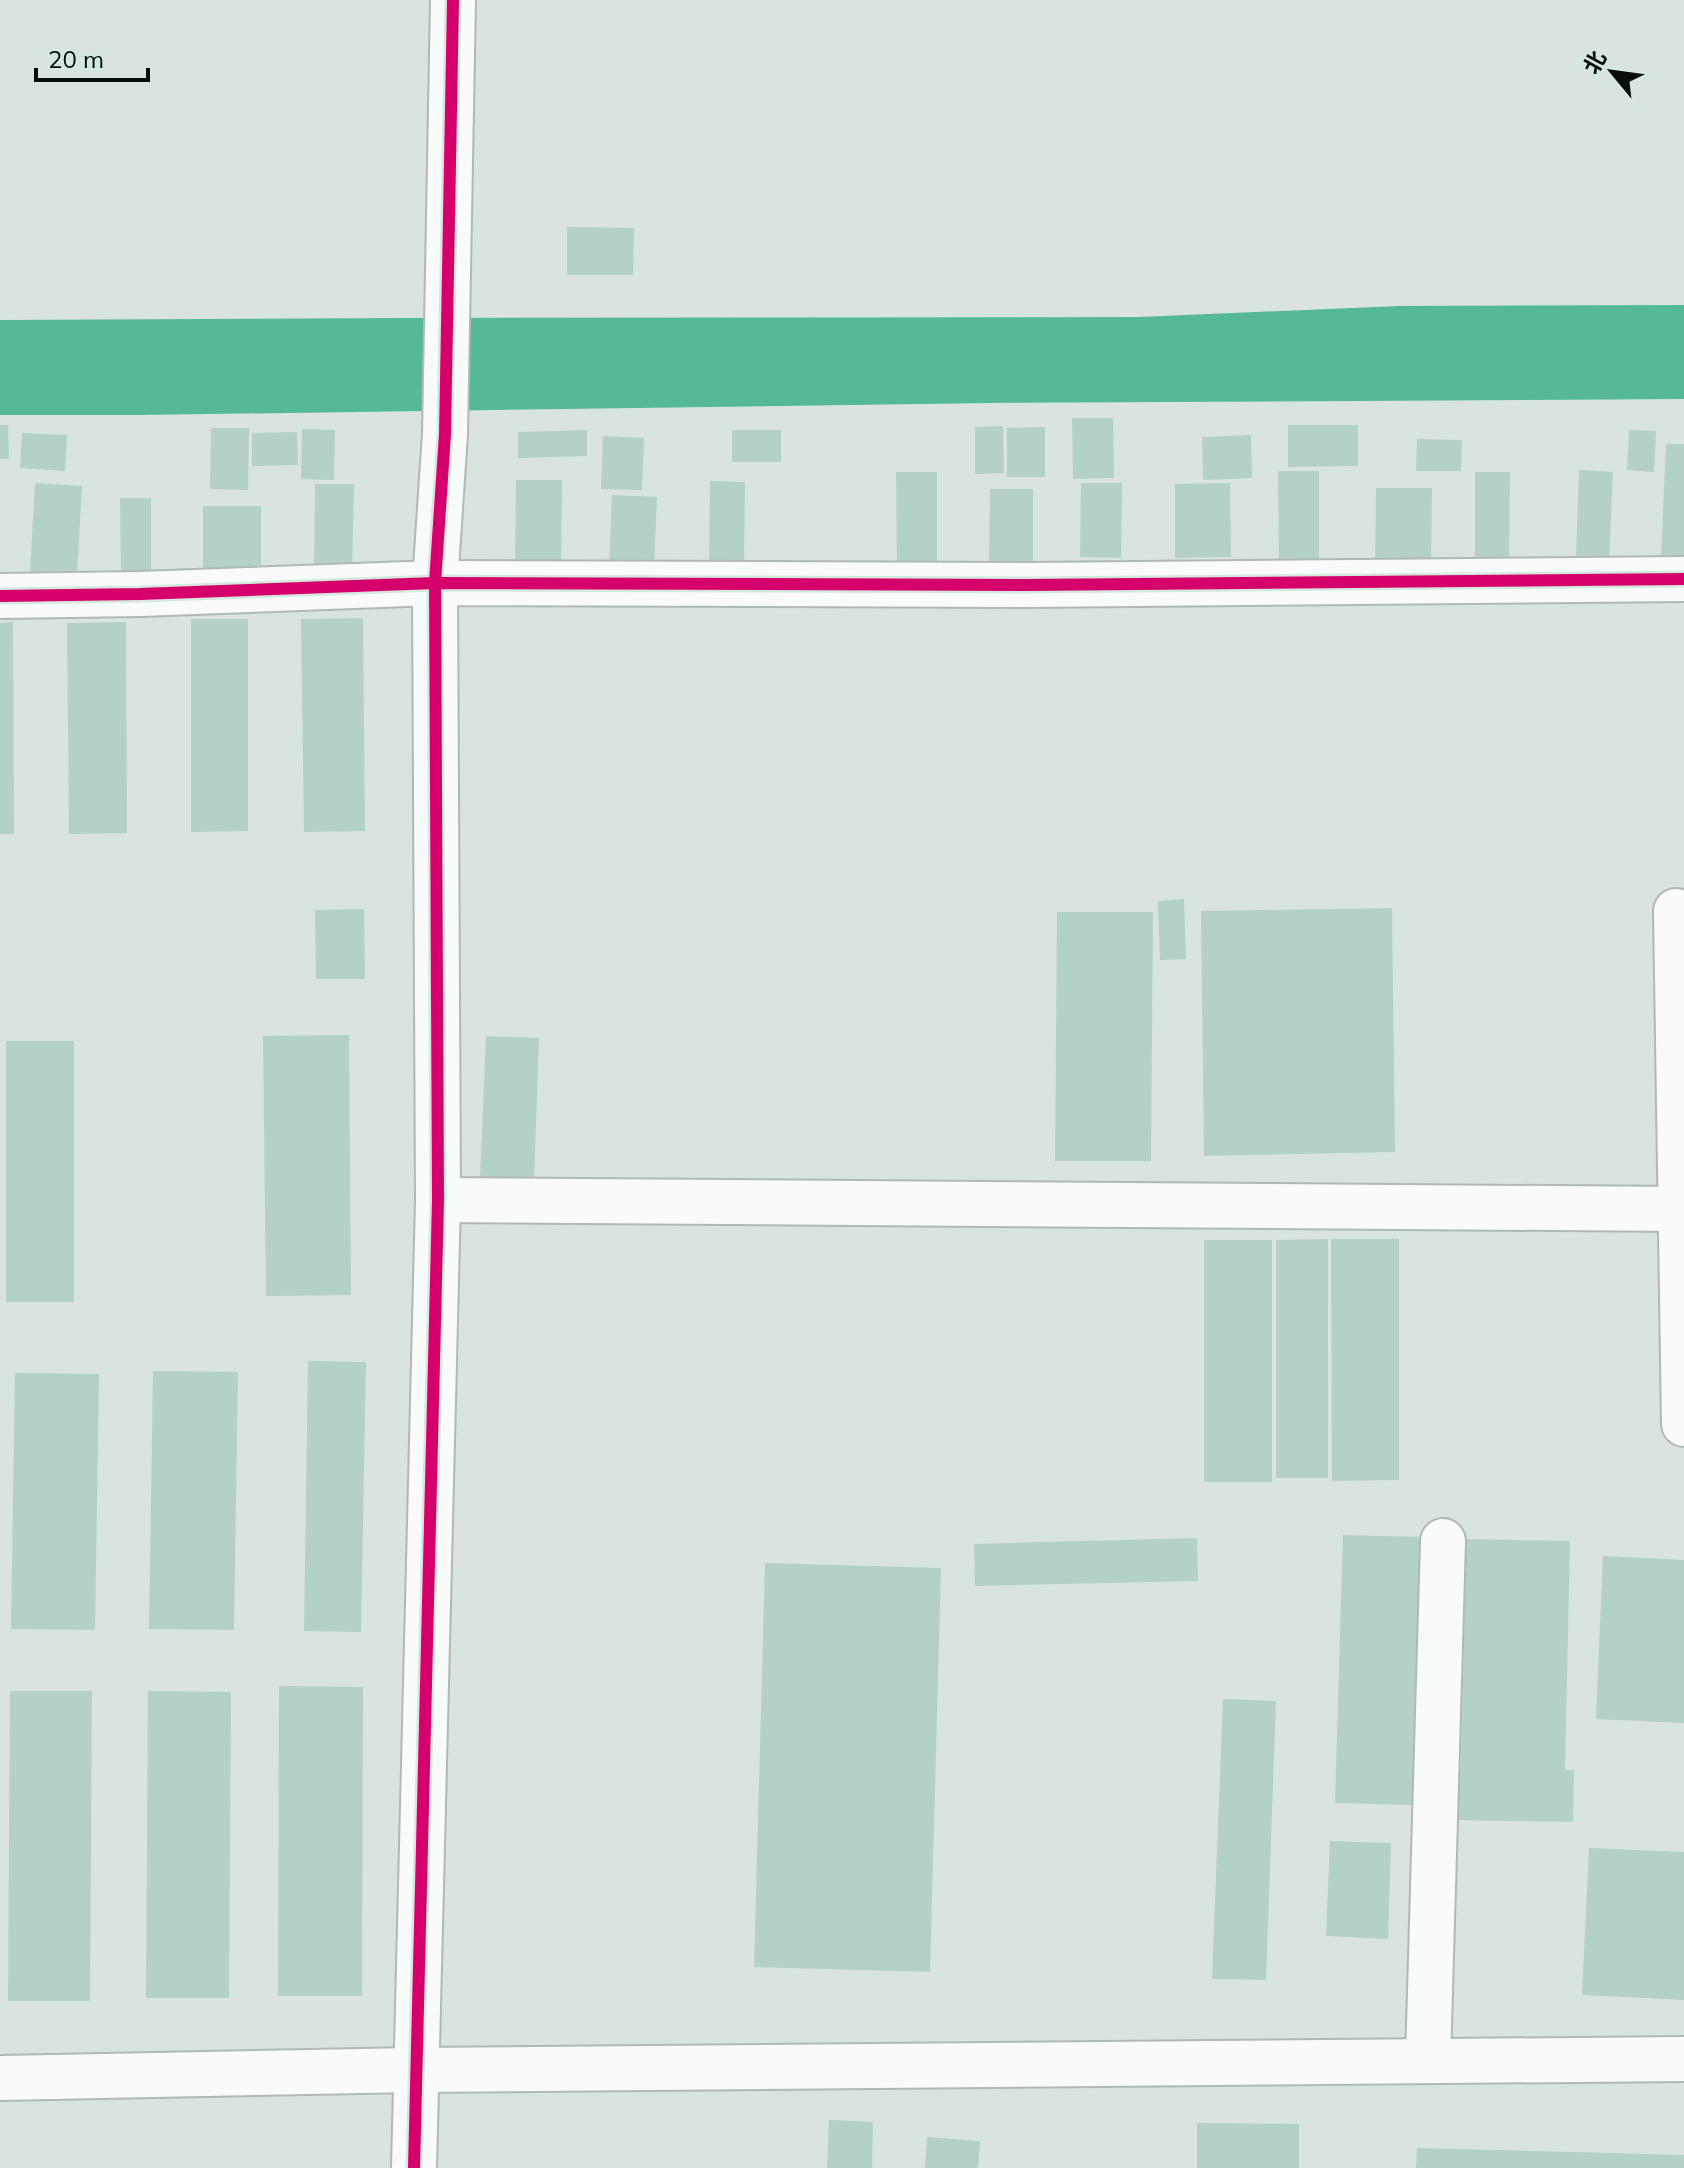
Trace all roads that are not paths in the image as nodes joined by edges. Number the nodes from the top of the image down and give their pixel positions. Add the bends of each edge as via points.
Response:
1 (453, 0) edge
2 (1684, 579) edge
3 (435, 583) junction
4 (0, 596) edge
5 (1676, 911) dead end
6 (438, 1200) junction
7 (1680, 1209) junction
8 (1684, 1424) edge
9 (1443, 1541) dead end
10 (1684, 2059) edge
11 (1428, 2061) junction
12 (415, 2070) junction
13 (0, 2078) edge
14 (414, 2168) edge

1 - 3 street via 445,434
2 - 3 street
3 - 4 street
3 - 6 street
5 - 7 street
6 - 7 street
6 - 12 street
7 - 8 street
9 - 11 street
10 - 11 street
11 - 12 street
12 - 13 street
12 - 14 street

